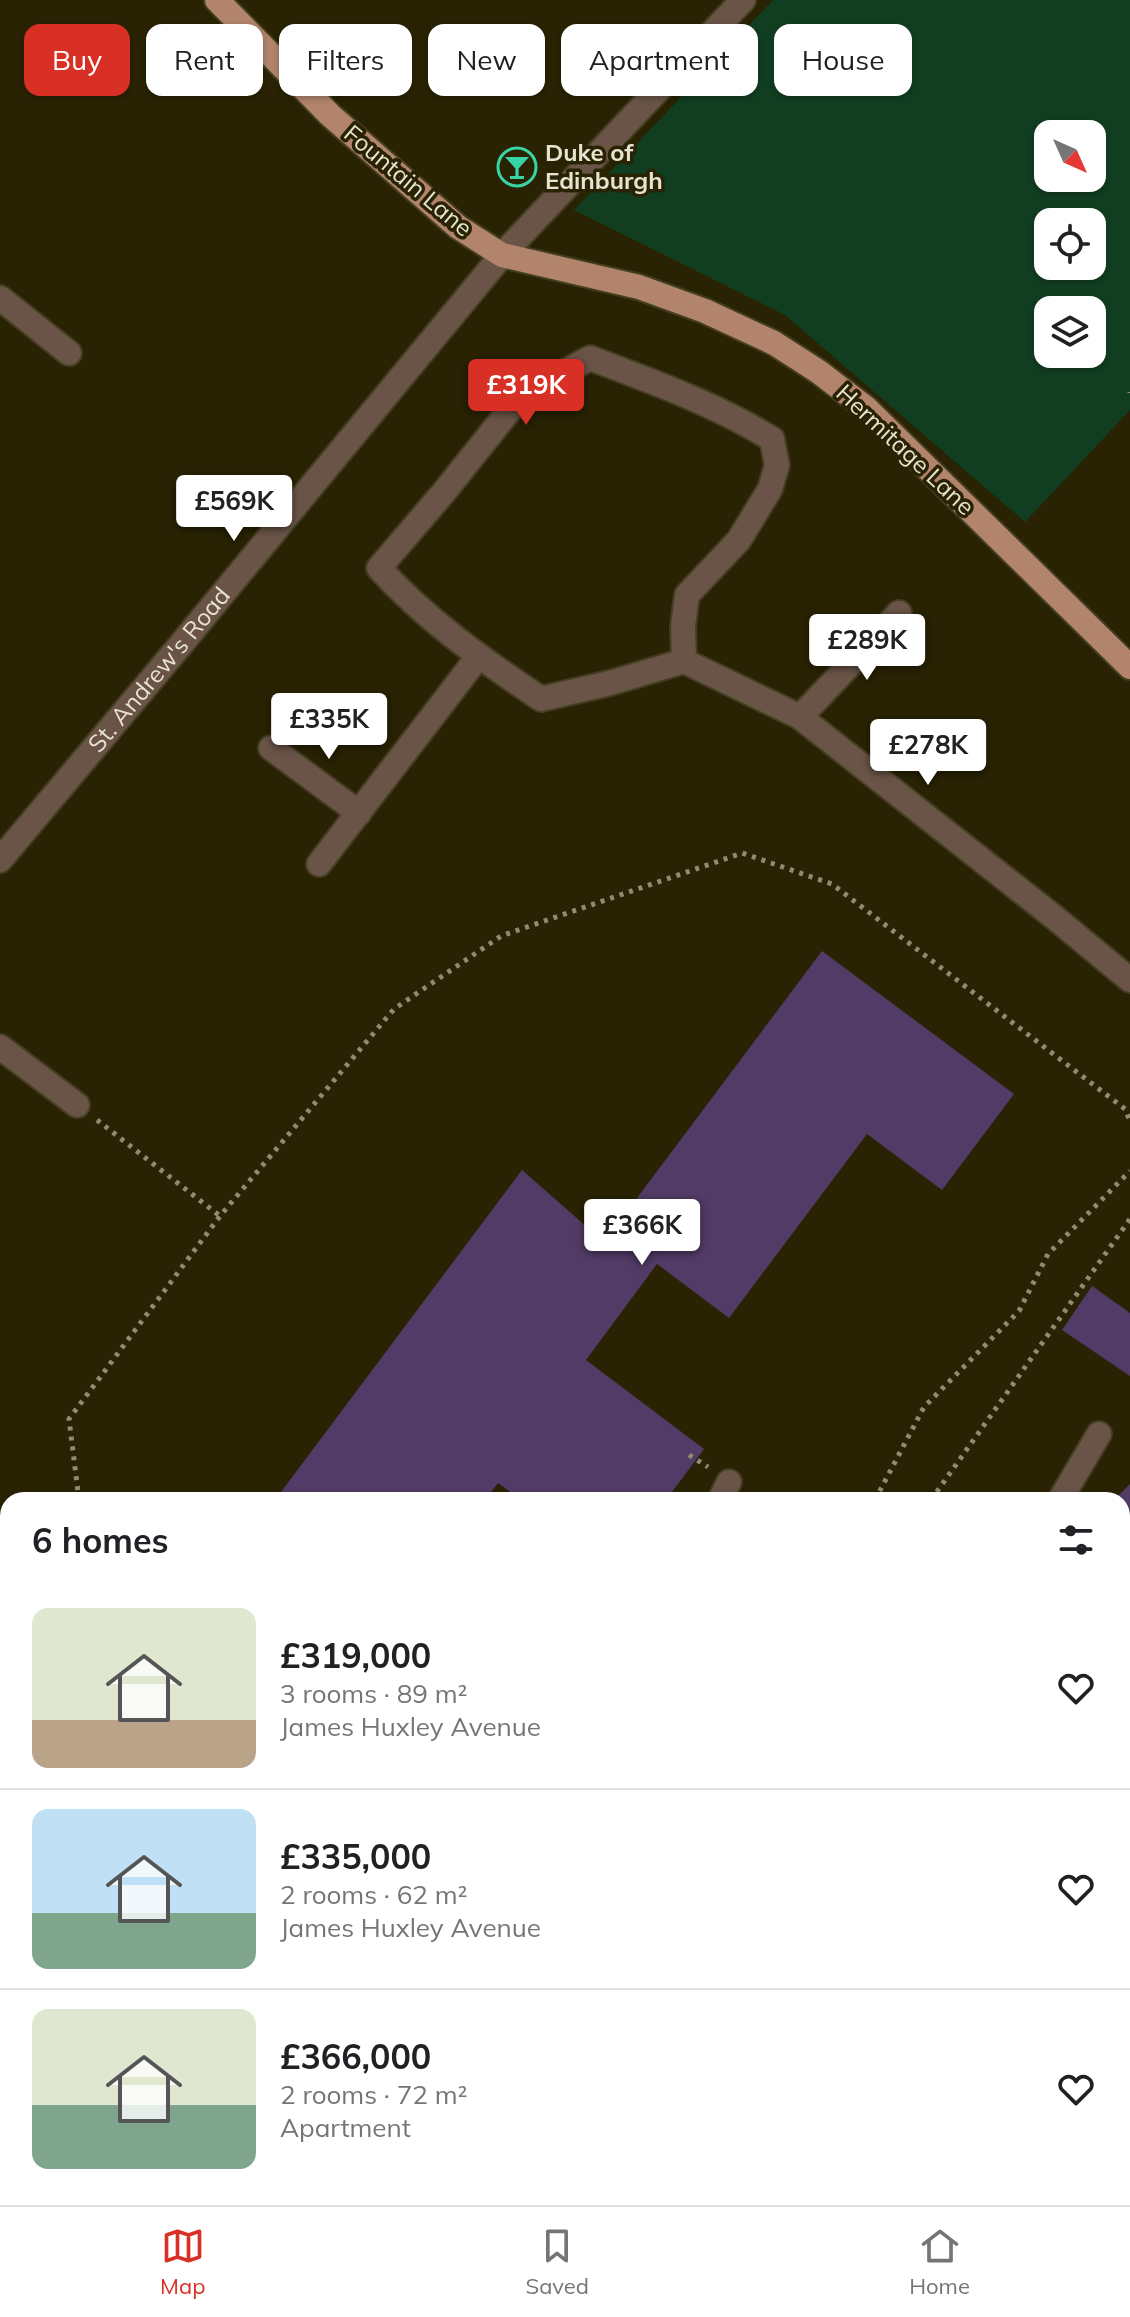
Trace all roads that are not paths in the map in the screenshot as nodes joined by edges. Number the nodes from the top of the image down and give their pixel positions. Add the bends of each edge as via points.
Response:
1 (217, 0) edge
2 (743, 0) edge
3 (502, 255) junction
4 (0, 298) edge
5 (69, 353) dead end
6 (899, 613) dead end
7 (478, 657) junction
8 (684, 661) junction
9 (1130, 667) edge
10 (800, 717) junction
11 (271, 748) dead end
12 (359, 813) junction
13 (0, 860) edge
14 (319, 864) dead end
15 (1130, 980) edge
16 (0, 1047) edge
17 (77, 1105) road end
18 (1099, 1434) dead end
19 (1065, 1492) edge

1 - 3 main road, Fountain Lane via 330,115 458,227
2 - 3 street, St. Andrew's Road
3 - 9 main road, Hermitage Lane via 639,287 705,311 774,343 819,372 866,408
3 - 13 street, St. Andrew's Road
4 - 5 street
6 - 10 street
7 - 8 street via 541,699
7 - 8 street via 407,599 379,568 520,397 590,358 705,402 772,439 777,465 770,489 739,540 687,595
7 - 12 street
8 - 10 street
10 - 15 street
11 - 12 street
12 - 14 street
16 - 17 street
18 - 19 street

